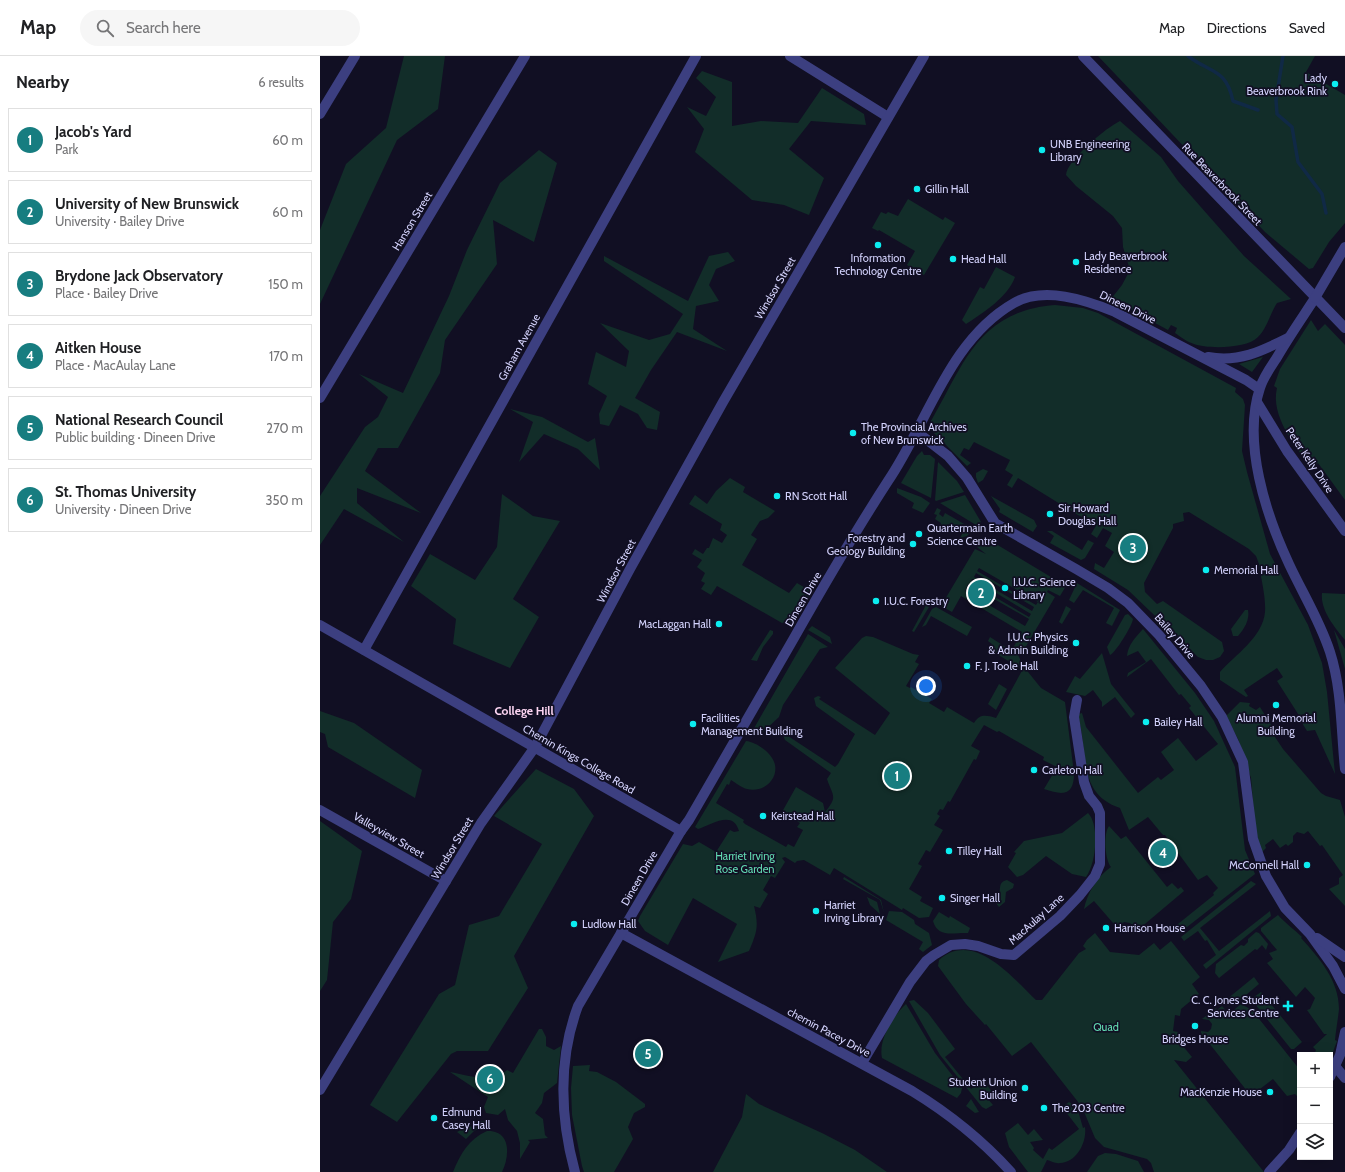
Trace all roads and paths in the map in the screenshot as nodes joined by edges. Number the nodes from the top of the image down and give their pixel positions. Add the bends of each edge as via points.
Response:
1 (355, 56) edge
2 (696, 56) edge
3 (790, 56) edge
4 (924, 56) edge
5 (1083, 56) edge
6 (522, 57) edge
7 (320, 114) edge
8 (888, 117) junction
9 (1345, 247) edge
10 (1315, 298) junction
11 (1345, 328) edge
12 (1288, 338) junction
13 (1196, 355) junction
14 (1260, 389) junction
15 (320, 398) edge
16 (1257, 402) junction
17 (917, 432) junction
18 (1345, 531) edge
19 (320, 625) edge
20 (364, 650) junction
21 (1077, 700) dead end
22 (535, 747) junction
23 (1345, 769) edge
24 (320, 810) edge
25 (681, 831) junction
26 (446, 881) junction
27 (621, 933) junction
28 (1310, 934) junction
29 (1345, 957) edge
30 (1345, 989) edge
31 (1345, 1032) edge
32 (862, 1063) junction
33 (1335, 1066) junction
34 (1333, 1070) edge
35 (1345, 1078) edge
36 (320, 1090) edge
37 (1297, 1138) edge
38 (576, 1172) edge
39 (1011, 1172) edge
40 (1269, 1172) edge

1 - 7 street
2 - 20 street, Graham Avenue
3 - 8 street
4 - 8 street, Windsor Street
5 - 10 street, Rue Beaverbrook Street
6 - 15 street, Hanson Street
8 - 22 street, Windsor Street via 723,402
9 - 10 street
10 - 11 street, Rue Beaverbrook Street
10 - 12 street
12 - 13 street via 1258,352 1232,360
12 - 14 street
13 - 14 street, Dineen Drive
13 - 17 street, Dineen Drive via 1094,303 1059,297 1025,298 992,318 973,336 947,376
14 - 16 street
16 - 18 street, Peter Kelly Drive via 1288,451
16 - 23 street via 1255,440 1259,479 1276,534 1330,653 1338,687
17 - 25 street, Dineen Drive
17 - 28 street, Bailey Drive via 948,456 967,478 995,523 1108,588 1128,604 1159,635 1213,702 1243,762 1253,839 1258,858 1278,898
19 - 20 street, Chemin Kings College Road
20 - 22 street, Chemin Kings College Road
21 - 32 street, MacAulay Lane via 1074,718 1084,782 1100,813 1101,856 1095,876 1060,916 1014,955 1001,954 971,944 958,944 946,947 926,961 910,982
22 - 25 street, Chemin Kings College Road
22 - 26 street, Windsor Street via 481,822
24 - 26 street, Valleyview Street
25 - 27 street, Dineen Drive
26 - 36 street, Windsor Street
27 - 32 street, chemin Pacey Drive
27 - 38 street, Dineen Drive via 578,1006 569,1036 563,1091 568,1143
28 - 29 street, Bailey Drive
28 - 30 street, Bailey Drive via 1333,966
31 - 33 street via 1342,1050
32 - 39 street, chemin Pacey Drive via 912,1091 946,1114 975,1136
33 - 34 street
33 - 35 street
37 - 40 street

